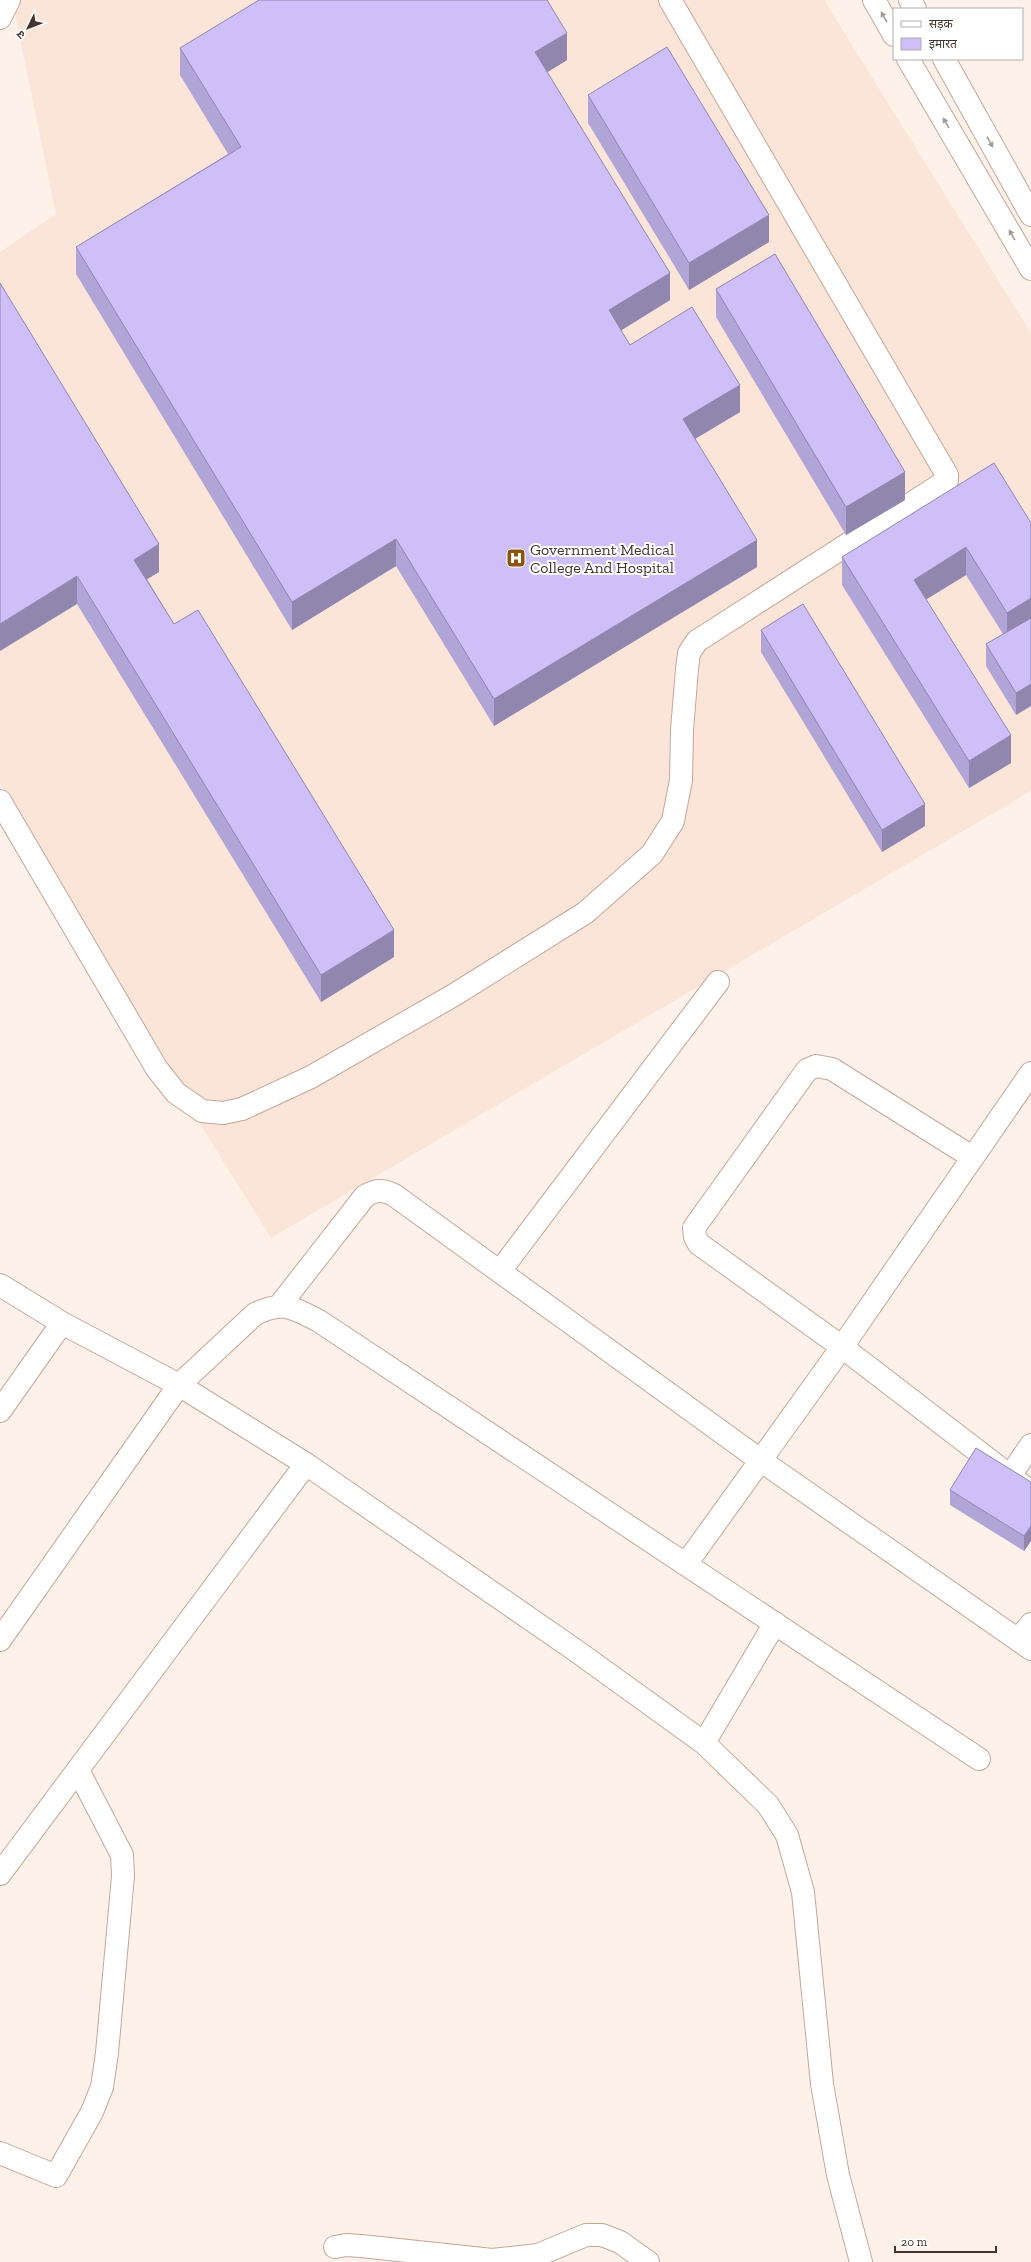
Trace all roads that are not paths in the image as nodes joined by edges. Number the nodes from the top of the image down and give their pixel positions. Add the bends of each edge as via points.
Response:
1 (670, 0) edge
2 (874, 0) edge
3 (893, 33) edge
4 (909, 60) edge
5 (945, 60) edge
6 (1031, 215) edge
7 (1031, 269) edge
8 (0, 801) edge
9 (718, 982) dead end
10 (1031, 1073) edge
11 (972, 1157) junction
12 (500, 1271) junction
13 (0, 1285) edge
14 (280, 1305) junction
15 (62, 1323) junction
16 (842, 1347) junction
17 (179, 1385) junction
18 (0, 1411) edge
19 (1031, 1445) edge
20 (760, 1460) junction
21 (306, 1464) junction
22 (1010, 1476) junction
23 (1031, 1492) edge
24 (686, 1564) junction
25 (775, 1623) junction
26 (1027, 1638) edge
27 (0, 1640) edge
28 (704, 1743) junction
29 (978, 1759) dead end
30 (78, 1770) junction
31 (0, 1874) edge
32 (0, 2153) edge
33 (335, 2247) dead end
34 (648, 2262) edge
35 (861, 2262) edge

1 - 8 street via 947,475 947,480 697,641 689,653 682,730 681,780 676,807 673,821 652,854 585,913 518,956 311,1077 242,1109 223,1114 202,1111 176,1093 157,1069
3 -> 2 street
7 -> 4 street
5 -> 6 street
9 - 12 street
10 - 11 street
11 - 16 street
11 - 16 street via 832,1069 816,1066 807,1070 694,1228 699,1244
12 - 14 street via 394,1195 382,1190 374,1191 365,1196
12 - 20 street
13 - 15 street
14 - 17 street via 255,1314
14 - 24 street via 319,1321
15 - 17 street
15 - 18 street
16 - 20 street
16 - 22 street
17 - 21 street
17 - 27 street
19 - 22 street
20 - 24 street
20 - 26 street
21 - 28 street via 575,1650
21 - 30 street
22 - 23 street
24 - 25 street
25 - 28 street
25 - 29 street
28 - 35 street via 768,1805 787,1835 796,1861 803,1892 822,2084 838,2175
30 - 31 street
30 - 32 street via 122,1855 123,1876 102,2087 92,2112 56,2176
33 - 34 street via 361,2246 492,2260 538,2255 586,2235 602,2235 620,2242

